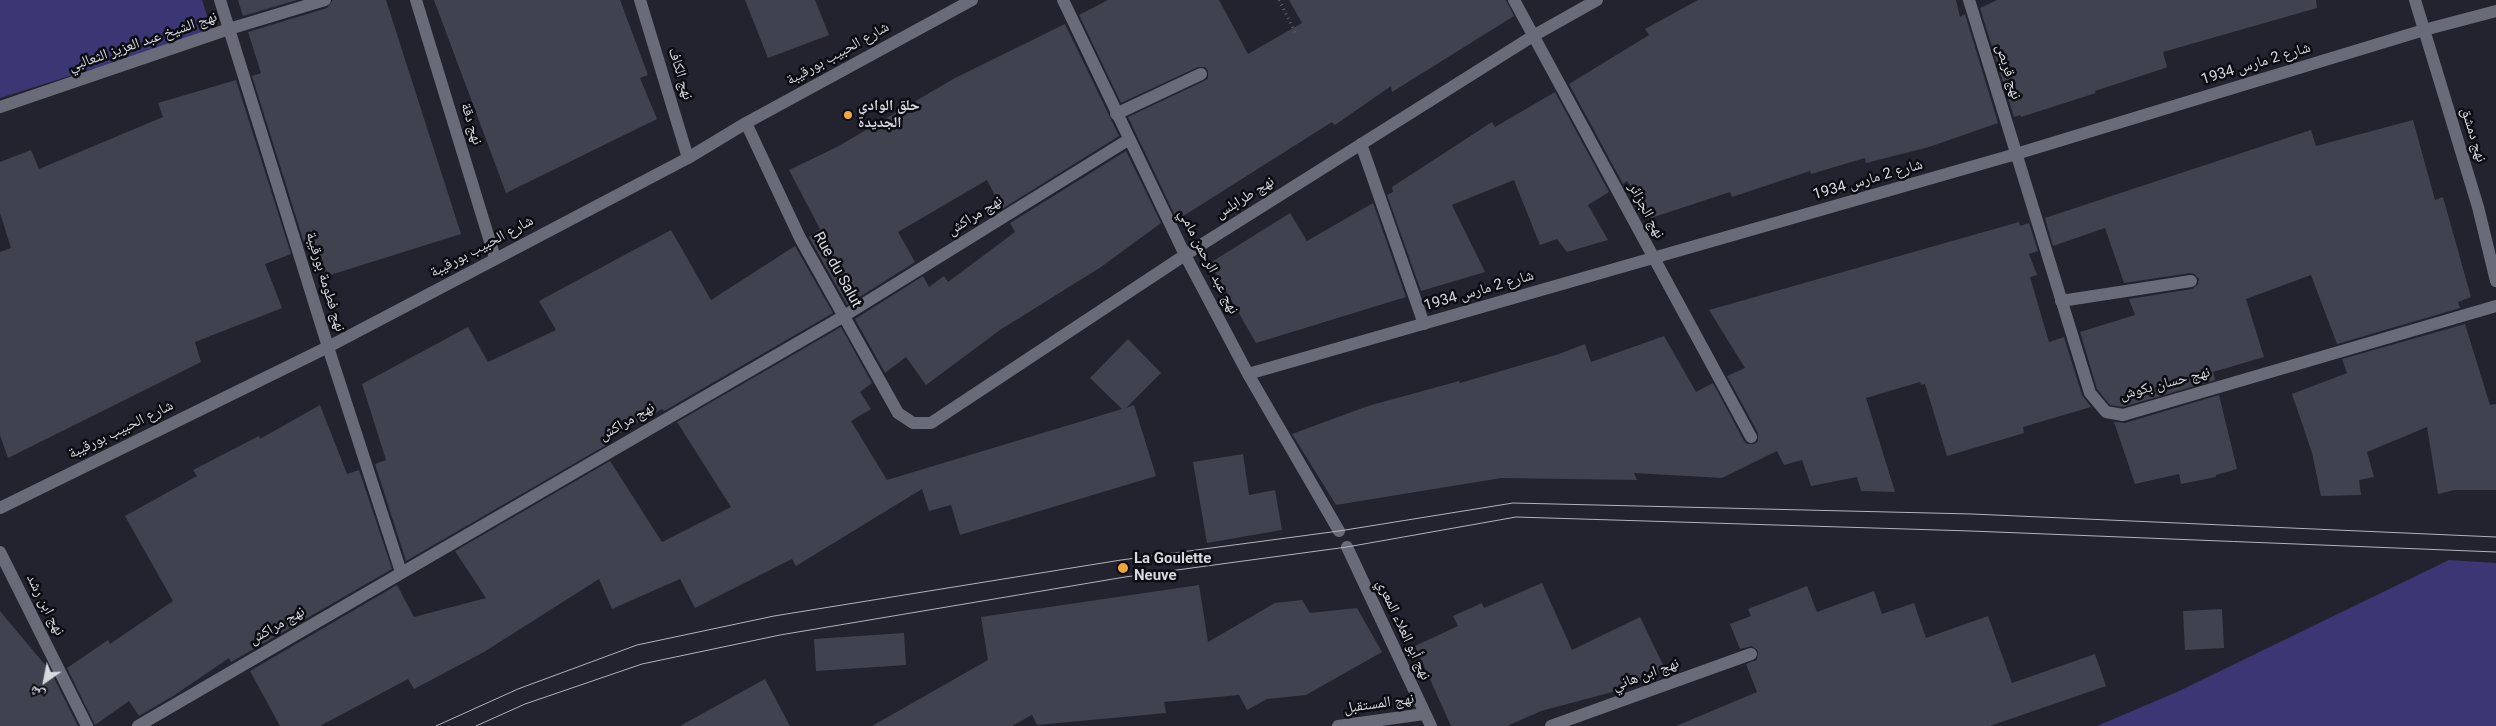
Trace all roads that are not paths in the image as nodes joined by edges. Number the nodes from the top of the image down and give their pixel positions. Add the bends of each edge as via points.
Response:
1 (220, 0) edge
2 (325, 0) edge
3 (416, 0) edge
4 (640, 0) edge
5 (972, 0) edge
6 (1064, 0) edge
7 (1514, 0) edge
8 (1597, 0) edge
9 (1969, 0) edge
10 (2415, 0) edge
11 (2496, 11) edge
12 (229, 30) junction
13 (2424, 30) junction
14 (1533, 36) junction
15 (1201, 74) dead end
16 (0, 107) edge
17 (1116, 114) junction
18 (746, 123) junction
19 (1128, 140) junction
20 (1361, 144) junction
21 (2016, 154) junction
22 (688, 158) junction
23 (1185, 255) junction
24 (495, 258) junction
25 (1653, 258) junction
26 (2191, 281) dead end
27 (2496, 281) edge
28 (2061, 301) junction
29 (2496, 306) edge
30 (844, 316) junction
31 (1424, 324) junction
32 (328, 347) junction
33 (1248, 374) junction
34 (913, 423) joint
35 (1751, 437) dead end
36 (0, 508) edge
37 (1339, 531) joint
38 (0, 552) edge
39 (402, 572) junction
40 (1751, 654) dead end
41 (1424, 714) junction
42 (87, 726) edge
43 (138, 726) edge
44 (1338, 726) edge
45 (1431, 726) edge
46 (1551, 726) edge

1 - 12 street, نهج فطومة بورقيبة
2 - 12 street, نهج الشيخ عبد العزيز الثعالبي
3 - 24 street, نهج دقة
4 - 22 street, نهج الكاف
5 - 18 street, شارع الحبيب بورقيبة
6 - 17 street, نهج عبد الرحمن مامي
7 - 14 street, نهج الجزائر
8 - 14 street, نهج طرابلس
9 - 21 street, نهج قربص
10 - 13 street, نهج دمشق
11 - 13 street, شارع 2 مارس 1934
12 - 16 street, نهج الشيخ عبد العزيز الثعالبي
12 - 32 street, نهج فطومة بورقيبة
13 - 21 street, شارع 2 مارس 1934
13 - 27 street, نهج دمشق via 2478,207
14 - 20 street, نهج طرابلس
14 - 25 street, نهج الجزائر
15 - 17 street
17 - 19 street, نهج عبد الرحمن مامي
18 - 22 street, شارع الحبيب بورقيبة
18 - 30 street, Rue du Salut via 800,238
19 - 23 street, نهج عبد الرحمن مامي
19 - 30 street, نهج مراكش
20 - 23 street, نهج طرابلس
20 - 31 street
21 - 25 street, شارع 2 مارس 1934
21 - 28 street, نهج حسان بكوش
22 - 24 street, شارع الحبيب بورقيبة
23 - 33 street, نهج عبد الرحمن مامي
23 - 34 street, نهج طرابلس via 931,423
24 - 32 street, شارع الحبيب بورقيبة
25 - 31 street, شارع 2 مارس 1934
25 - 35 street, نهج الجزائر
26 - 28 street
28 - 29 street, نهج حسان بكوش via 2090,394 2106,412 2123,415
30 - 34 street, Rue du Salut via 898,413
30 - 39 street, نهج مراكش
31 - 33 street, شارع 2 مارس 1934
32 - 36 street, شارع الحبيب بورقيبة
32 - 39 street, نهج فطومة بورقيبة
33 - 37 street, نهج عبد الرحمن مامي
37 - 41 street, نهج أبو العلاء المعري
38 - 42 street, نهج ابن رشد
39 - 43 street, نهج مراكش
40 - 46 street, نهج ابن هاني
41 - 44 street, نهج المستقبل
41 - 45 street, نهج أبو العلاء المعري

